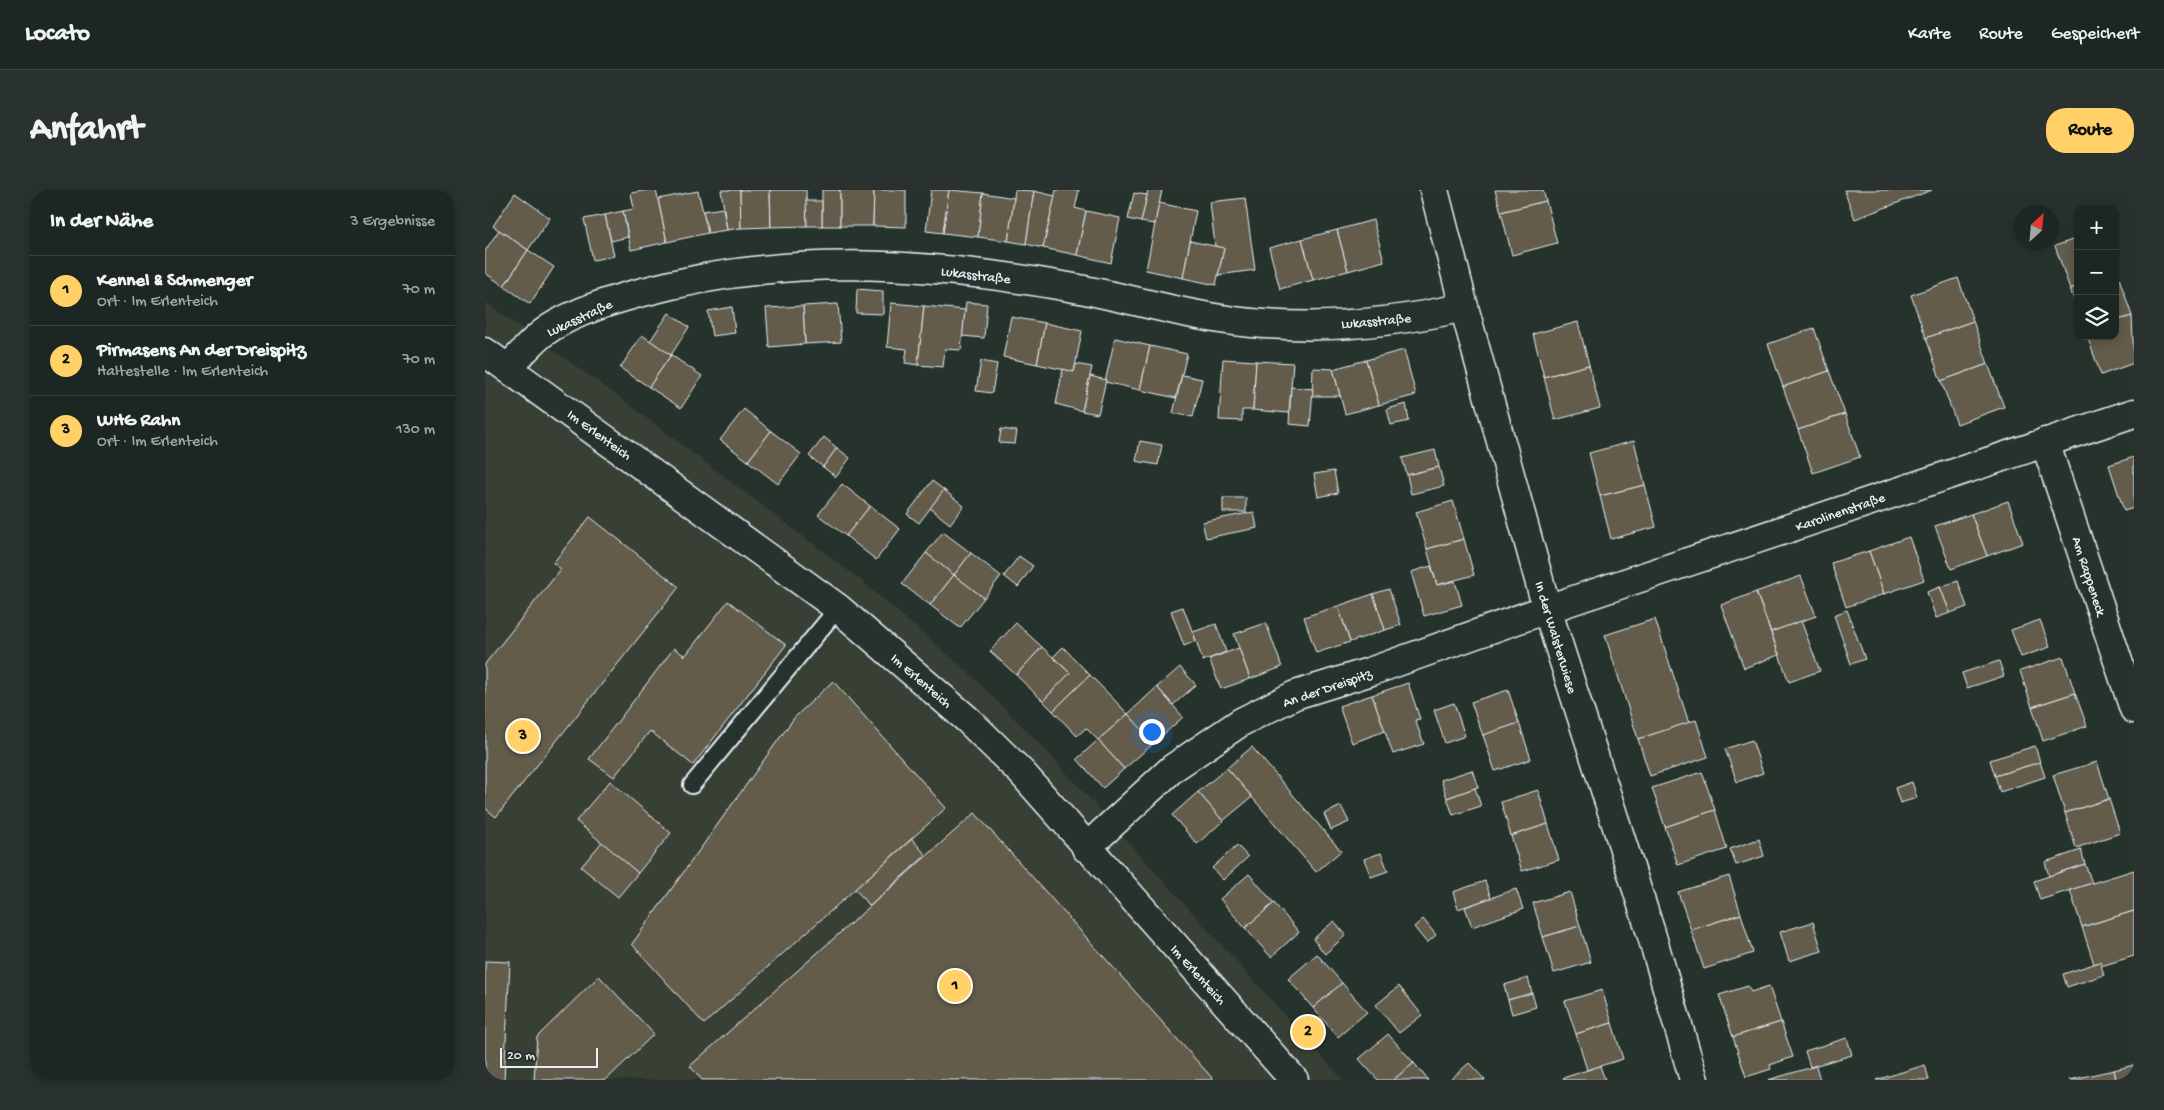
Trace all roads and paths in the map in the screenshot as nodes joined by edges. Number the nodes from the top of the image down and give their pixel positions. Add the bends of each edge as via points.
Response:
1 (1434, 190) edge
2 (1464, 307) junction
3 (485, 352) edge
4 (509, 368) junction
5 (2134, 413) edge
6 (2045, 442) junction
7 (838, 608) junction
8 (1547, 610) junction
9 (2134, 709) edge
10 (692, 785) dead end
11 (1086, 848) junction
12 (1294, 1080) edge
13 (1694, 1080) edge

1 - 2 street, In der Walsterwiese
2 - 4 street, Lukasstraße via 1369,323 1252,323 1061,285 982,273 897,265 772,268 719,274 615,300 545,332
2 - 8 street, In der Walsterwiese
3 - 4 street, Im Erlenteich
4 - 7 street, Im Erlenteich
5 - 6 street, Karolinenstraße
6 - 8 street, Karolinenstraße
6 - 9 street, Am Rappeneck
7 - 10 lane
7 - 11 street, Im Erlenteich via 968,720 1022,772
8 - 11 street, An der Dreispitz via 1372,672 1295,695 1241,722 1173,768
8 - 13 street, In der Walsterwiese via 1651,933
11 - 12 street, Im Erlenteich

